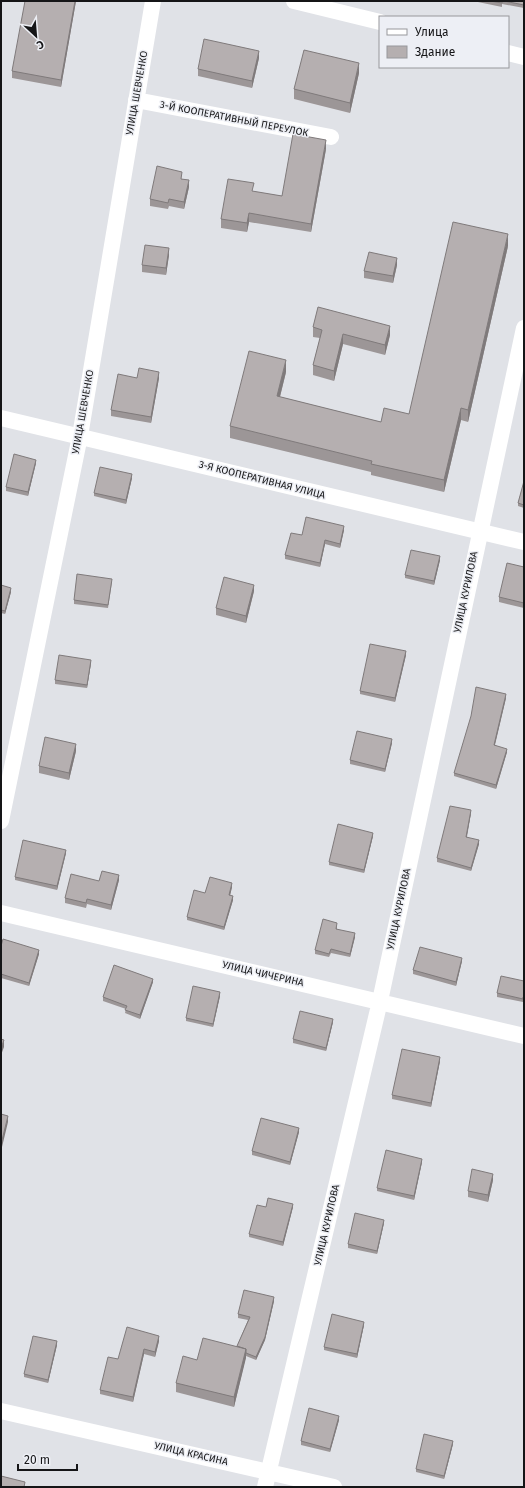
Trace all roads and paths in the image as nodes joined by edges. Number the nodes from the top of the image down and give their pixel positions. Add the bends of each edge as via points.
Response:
1 (153, 1) edge
2 (294, 1) edge
3 (379, 22) edge
4 (509, 53) edge
5 (524, 57) edge
6 (136, 100) junction
7 (331, 137) dead end
8 (524, 328) edge
9 (1, 418) edge
10 (80, 436) junction
11 (479, 532) junction
12 (524, 542) edge
13 (1, 821) edge
14 (1, 913) edge
15 (380, 1001) junction
16 (524, 1036) edge
17 (1, 1411) edge
18 (267, 1480) edge
19 (334, 1487) edge

1 - 6 street, УЛИЦА ШЕВЧЕНКО
2 - 3 street
4 - 5 street
6 - 7 street, 3-Й КООПЕРАТИВНЫЙ ПЕРЕУЛОК
6 - 10 street, УЛИЦА ШЕВЧЕНКО
8 - 11 street, УЛИЦА КУРИЛОВА
9 - 10 street, 3-Я КООПЕРАТИВНАЯ УЛИЦА
10 - 11 street, 3-Я КООПЕРАТИВНАЯ УЛИЦА
10 - 13 street, УЛИЦА ШЕВЧЕНКО
11 - 12 street, 3-Я КООПЕРАТИВНАЯ УЛИЦА
11 - 15 street, УЛИЦА КУРИЛОВА
14 - 15 street, УЛИЦА ЧИЧЕРИНА
15 - 16 street, УЛИЦА ЧИЧЕРИНА
15 - 18 street, УЛИЦА КУРИЛОВА
17 - 18 street, УЛИЦА КРАСИНА
18 - 19 street, УЛИЦА КРАСИНА

